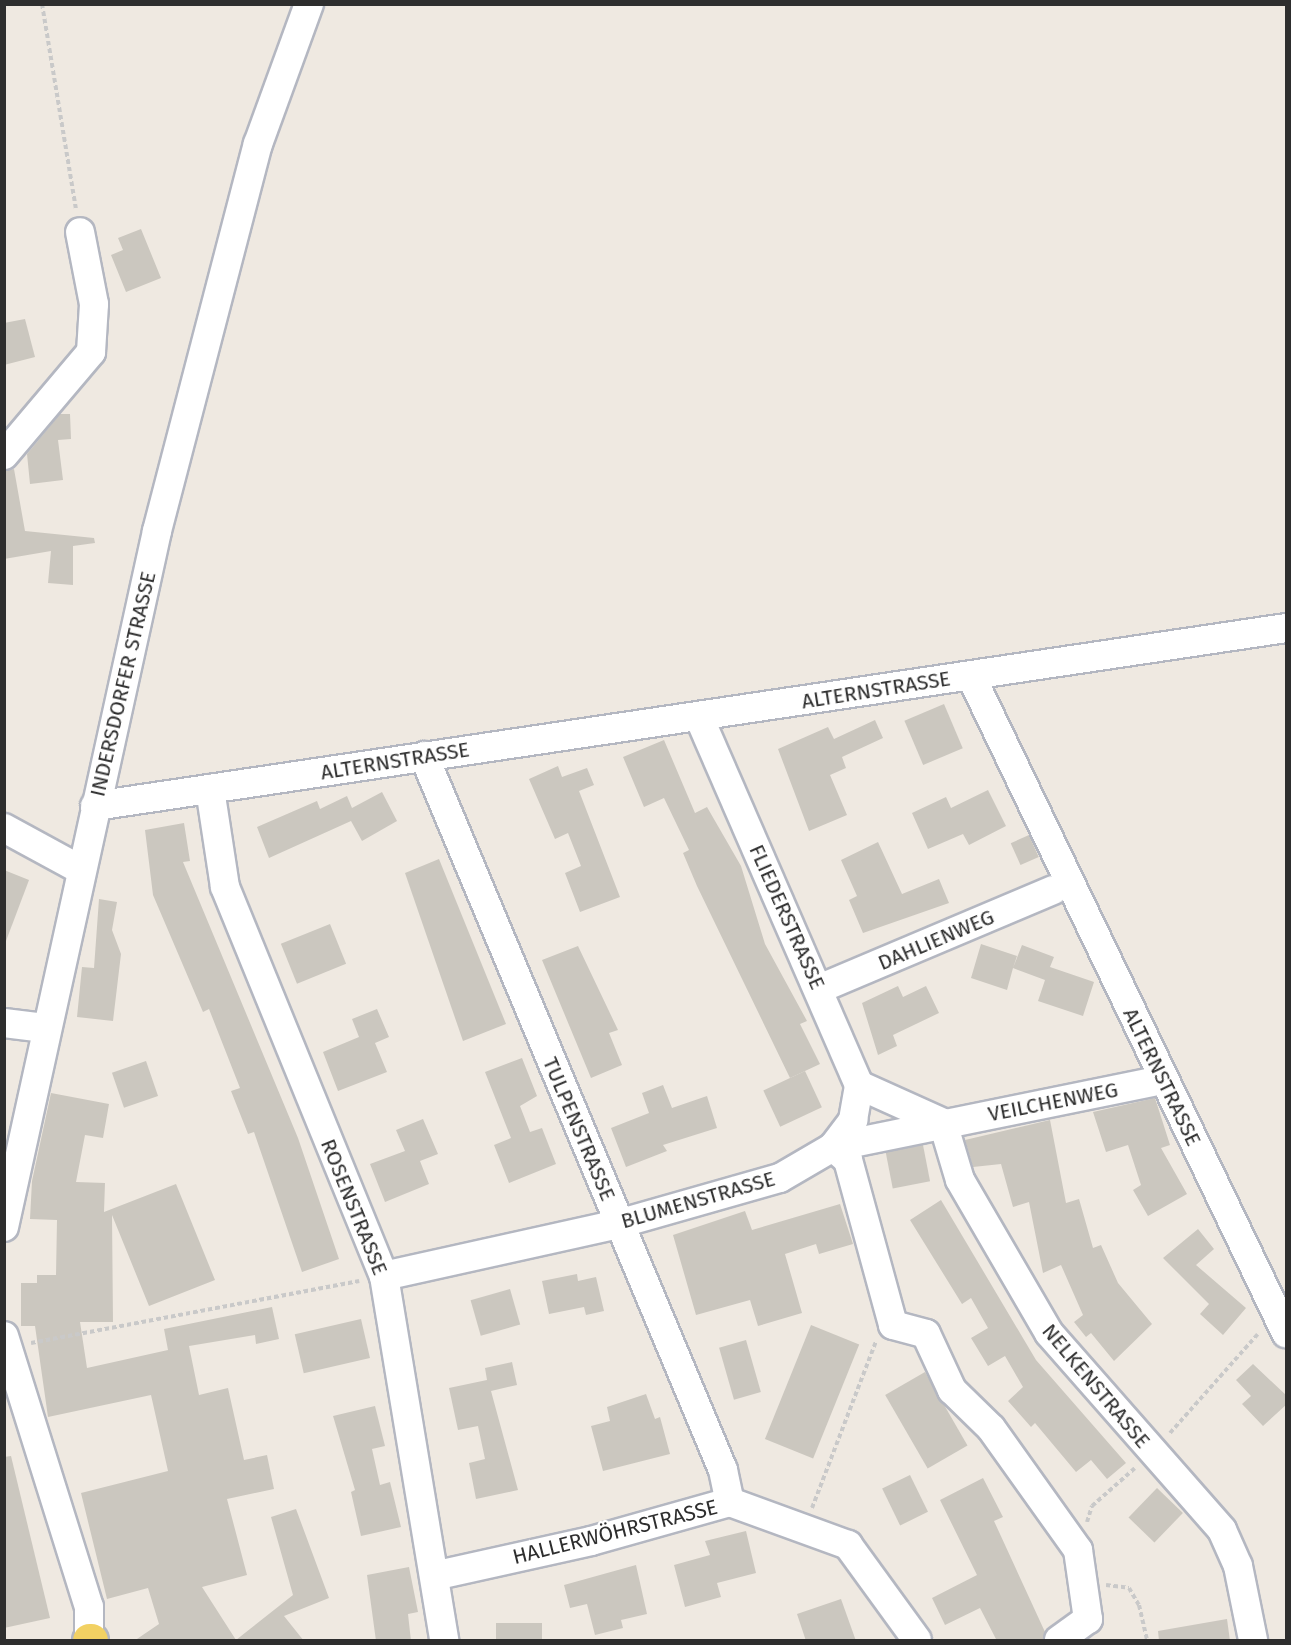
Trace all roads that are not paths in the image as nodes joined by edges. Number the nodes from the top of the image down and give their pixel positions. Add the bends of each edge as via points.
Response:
1 (309, 4) edge
2 (80, 232) road end
3 (4, 455) edge
4 (1287, 628) edge
5 (971, 676) junction
6 (699, 717) junction
7 (424, 756) junction
8 (210, 789) junction
9 (95, 806) junction
10 (4, 828) edge
11 (81, 870) junction
12 (1053, 890) dead end
13 (819, 989) junction
14 (4, 1023) edge
15 (45, 1028) junction
16 (1164, 1080) junction
17 (859, 1085) junction
18 (942, 1124) junction
19 (833, 1147) junction
20 (618, 1224) junction
21 (4, 1227) edge
22 (384, 1276) junction
23 (1282, 1323) edge
24 (4, 1336) edge
25 (5, 1346) edge
26 (12, 1392) edge
27 (730, 1502) junction
28 (438, 1575) junction
29 (90, 1640) edge
30 (444, 1641) edge
31 (917, 1641) edge
32 (1059, 1641) edge
33 (1253, 1641) edge

1 - 9 street, INDERSDORFER STRASSE via 258,144 158,531
2 - 3 street via 94,304 92,352
4 - 5 street
5 - 6 street, ALTERNSTRASSE
5 - 16 street, ALTERNSTRASSE
6 - 7 street, ALTERNSTRASSE
6 - 13 street, FLIEDERSTRASSE
7 - 8 street, ALTERNSTRASSE
7 - 20 street, TULPENSTRASSE
8 - 9 street, ALTERNSTRASSE
8 - 22 street, ROSENSTRASSE via 225,887
9 - 11 street, INDERSDORFER STRASSE
10 - 11 street
11 - 15 street, INDERSDORFER STRASSE
12 - 13 street, DAHLIENWEG
13 - 17 street, FLIEDERSTRASSE
14 - 15 street
15 - 21 street, INDERSDORFER STRASSE
16 - 18 street, VEILCHENWEG
16 - 23 street, ALTERNSTRASSE
17 - 18 street
17 - 19 street, BLUMENSTRASSE via 853,1120
18 - 19 street, VEILCHENWEG
18 - 33 street, NELKENSTRASSE via 960,1180 1012,1277 1049,1333 1222,1530 1238,1566
19 - 20 street, BLUMENSTRASSE via 780,1179
19 - 32 street via 848,1160 893,1325 926,1334 952,1390 991,1428 1078,1550 1088,1619
20 - 22 street, BLUMENSTRASSE
20 - 27 street, TULPENSTRASSE via 723,1470
22 - 28 street, ROSENSTRASSE
24 - 25 street
25 - 26 street
26 - 29 street via 89,1607
27 - 28 street, HALLERWÖHRSTRASSE via 591,1541
27 - 31 street, HALLERWÖHRSTRASSE via 805,1525 848,1545
28 - 30 street, ROSENSTRASSE

